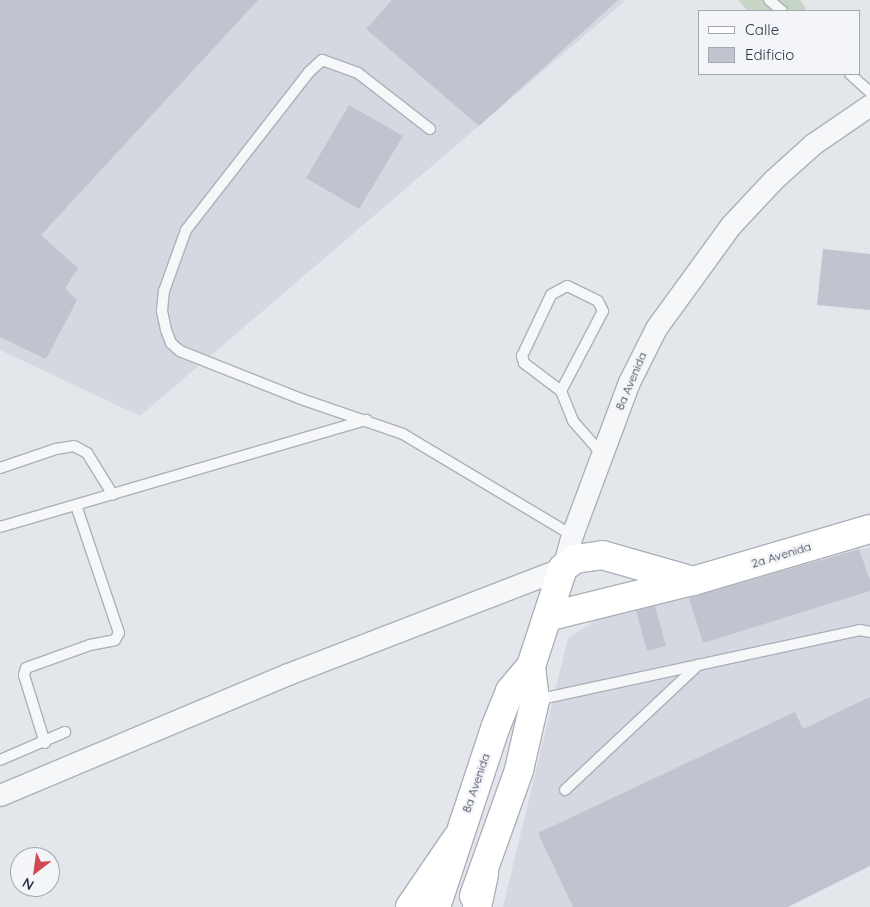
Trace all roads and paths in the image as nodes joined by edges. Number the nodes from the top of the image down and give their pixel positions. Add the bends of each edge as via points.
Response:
1 (769, 0) edge
2 (781, 10) edge
3 (851, 75) edge
4 (870, 92) edge
5 (870, 105) edge
6 (430, 129) dead end
7 (561, 391) junction
8 (368, 420) junction
9 (602, 454) junction
10 (0, 468) edge
11 (113, 495) junction
12 (76, 505) junction
13 (0, 527) edge
14 (870, 529) edge
15 (572, 534) junction
16 (564, 568) junction
17 (693, 581) junction
18 (547, 617) junction
19 (870, 632) edge
20 (699, 664) junction
21 (531, 666) junction
22 (535, 700) junction
23 (65, 732) dead end
24 (45, 743) junction
25 (0, 760) edge
26 (565, 790) dead end
27 (0, 795) edge
28 (457, 838) junction
29 (484, 874) junction
30 (410, 907) edge
31 (436, 907) edge
32 (470, 907) edge
33 (477, 907) edge

1 - 2 lane
3 - 4 lane
5 - 9 street, 8a Avenida via 813,144 730,226 656,328 629,382
6 - 8 lane via 358,74 322,60 308,72 186,230 164,291 162,311 166,330 171,343 180,351
7 - 7 lane via 603,311 598,301 567,286 551,295 522,356 524,364
7 - 9 lane via 574,421
8 - 11 lane
8 - 15 lane via 403,434
9 - 15 street, 8a Avenida
10 - 11 lane via 74,446 87,453
11 - 12 lane
12 - 13 lane
12 - 24 lane via 119,633 115,640 90,645 26,668 24,675
14 - 17 main road, 2a Avenida
15 - 16 street, 8a Avenida
16 - 17 main road via 575,559 602,555
16 - 18 main road, 8a Avenida
16 - 27 street via 288,674
17 - 18 main road, 2a Avenida
18 - 21 main road, 8a Avenida
19 - 20 lane via 859,630
20 - 22 lane
20 - 26 lane
21 - 22 main road, 8a Avenida
21 - 28 main road, 8a Avenida via 510,691
22 - 29 main road, 8a Avenida via 519,770
23 - 24 lane
24 - 25 lane
28 - 30 main road
28 - 31 main road, 8a Avenida
29 - 32 main road, 8a Avenida
29 - 33 main road

